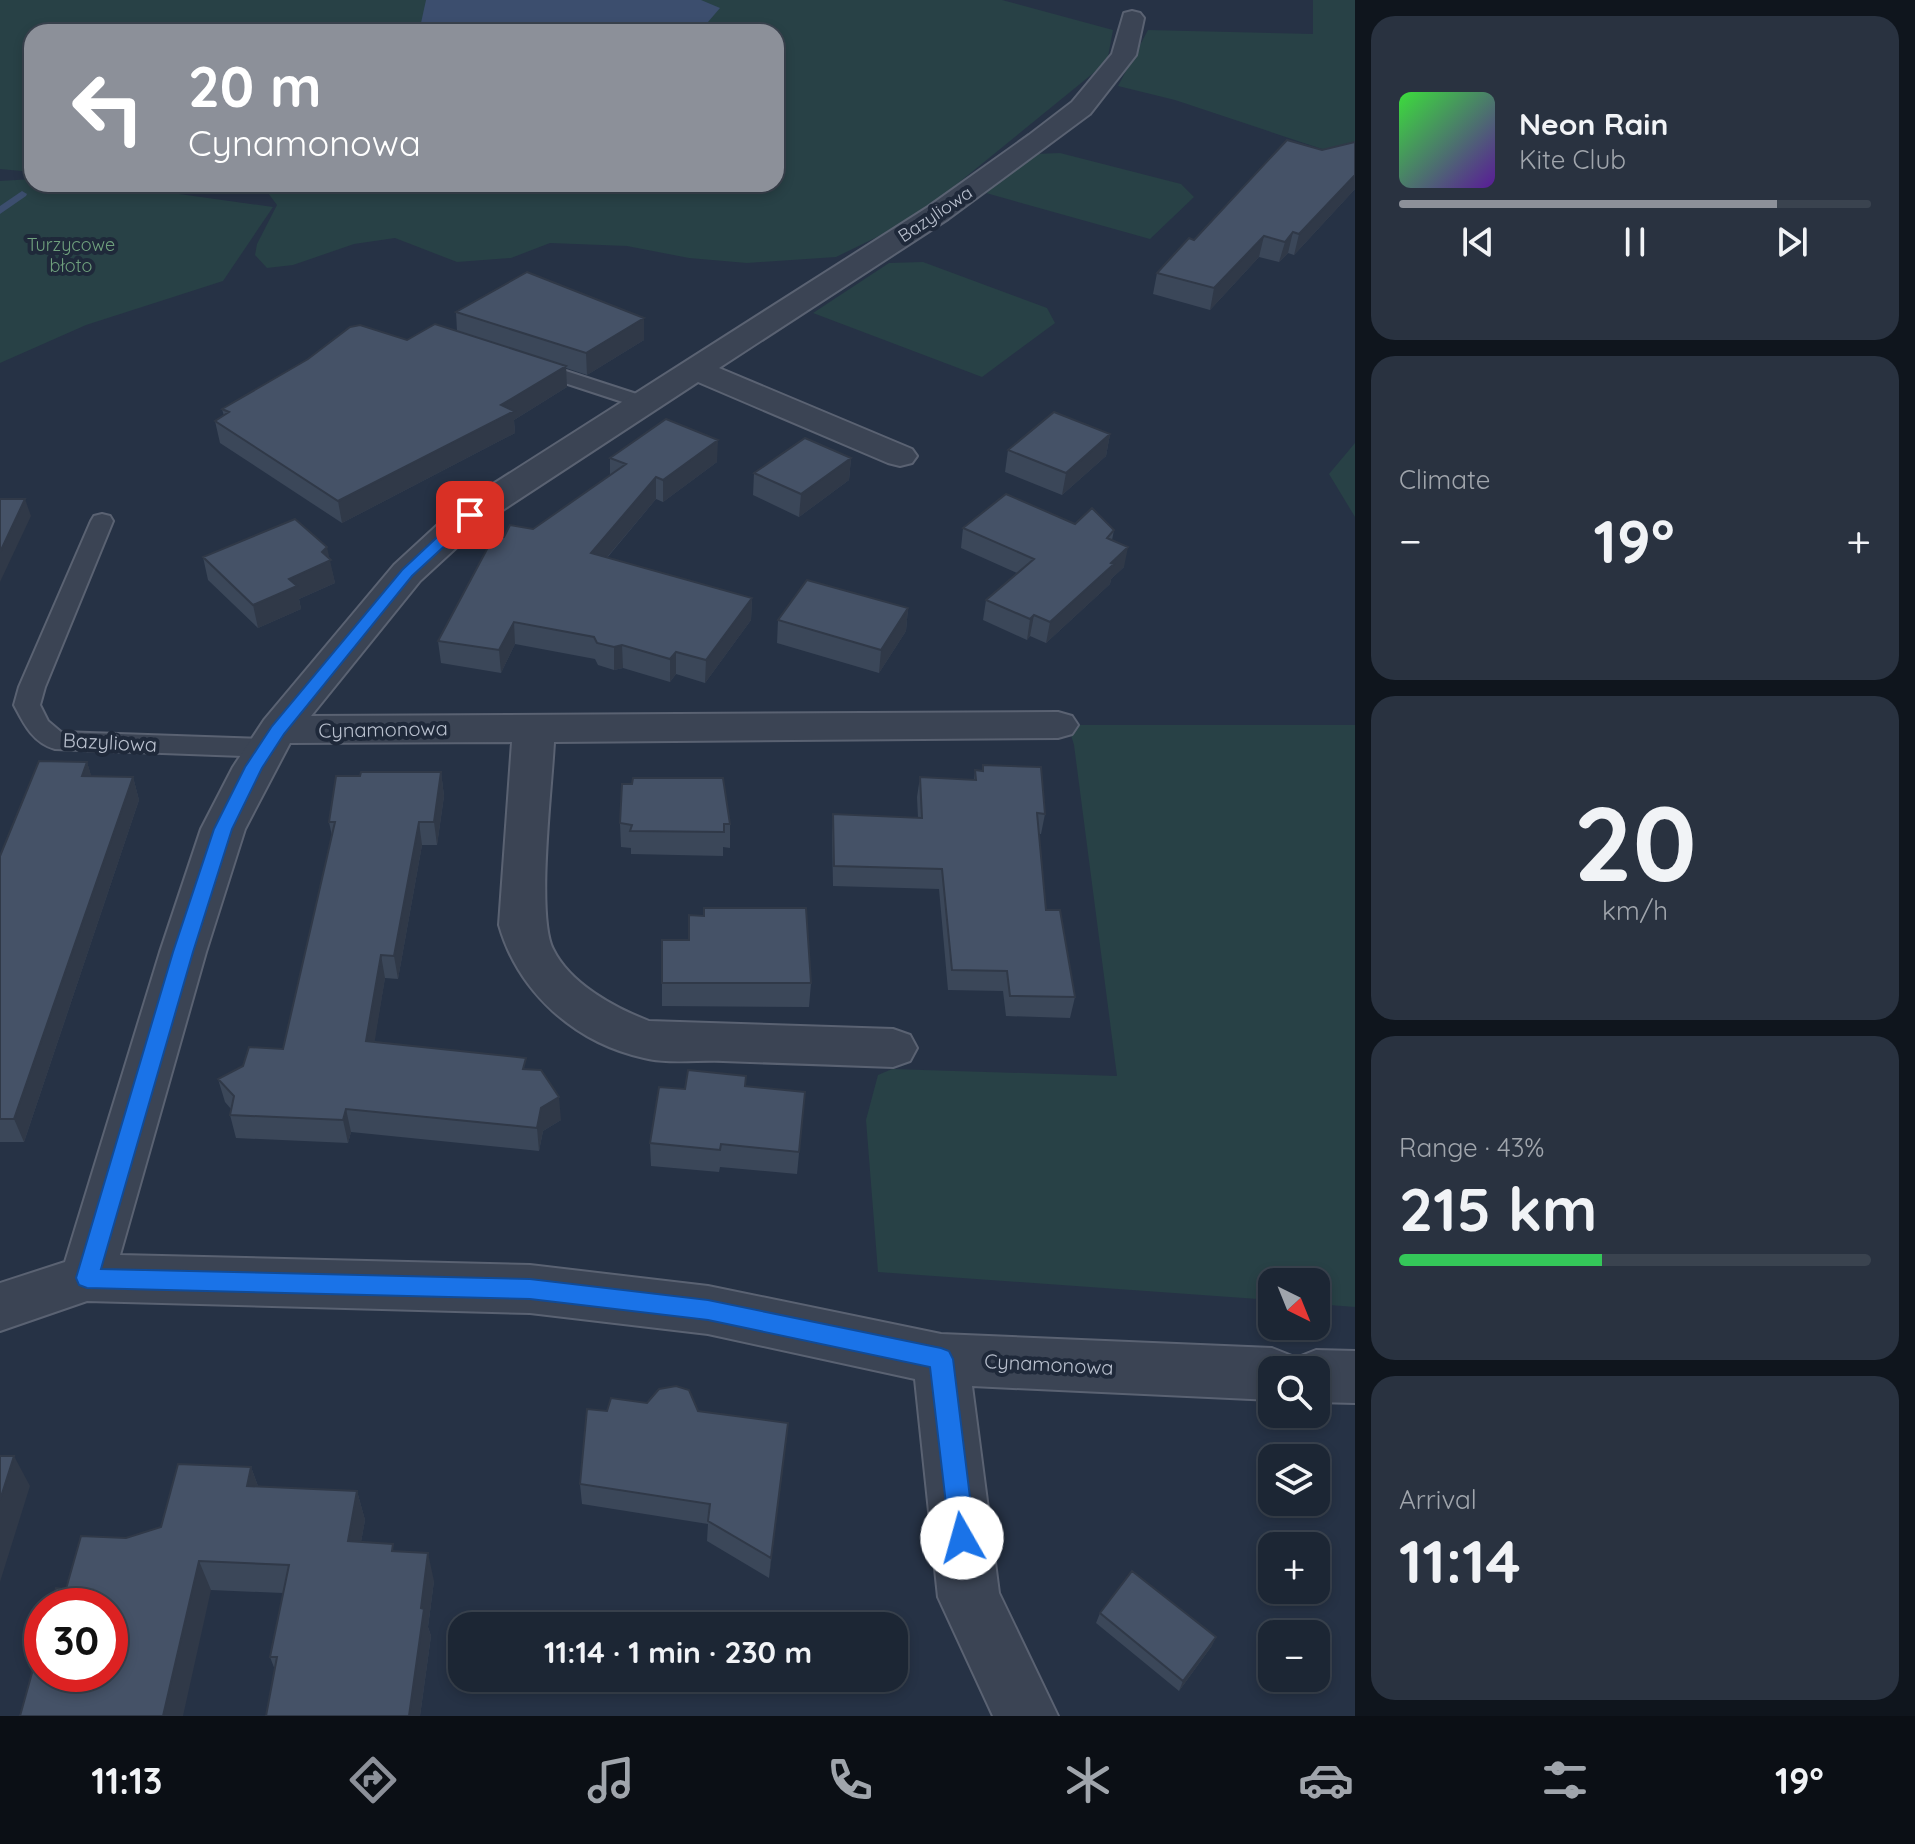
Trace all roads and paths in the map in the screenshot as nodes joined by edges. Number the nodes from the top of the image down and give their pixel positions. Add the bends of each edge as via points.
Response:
1 (1132, 18) dead end
2 (509, 359) edge
3 (696, 370) junction
4 (645, 403) junction
5 (900, 456) dead end
6 (102, 521) dead end
7 (1058, 725) dead end
8 (534, 727) junction
9 (272, 739) junction
10 (893, 1048) dead end
11 (87, 1278) junction
12 (0, 1307) edge
13 (941, 1359) junction
14 (1258, 1373) edge
15 (1330, 1376) edge
16 (1355, 1377) edge
17 (1026, 1716) edge

1 - 3 street, Bazyliowa via 1124,55 1081,108 938,213
2 - 4 lane
3 - 4 street, Bazyliowa
3 - 5 street
4 - 9 street, Bazyliowa via 470,515 407,573
6 - 9 lane, Bazyliowa via 32,687 27,705 38,726 55,740
7 - 8 street, Cynamonowa
8 - 9 street, Cynamonowa
8 - 10 street via 522,925 537,967 565,996 615,1029 646,1040
9 - 11 street via 223,829
11 - 12 street, Cynamonowa
11 - 13 street, Cynamonowa via 530,1289 708,1310
13 - 14 street, Cynamonowa
13 - 17 street via 969,1597
15 - 16 street

